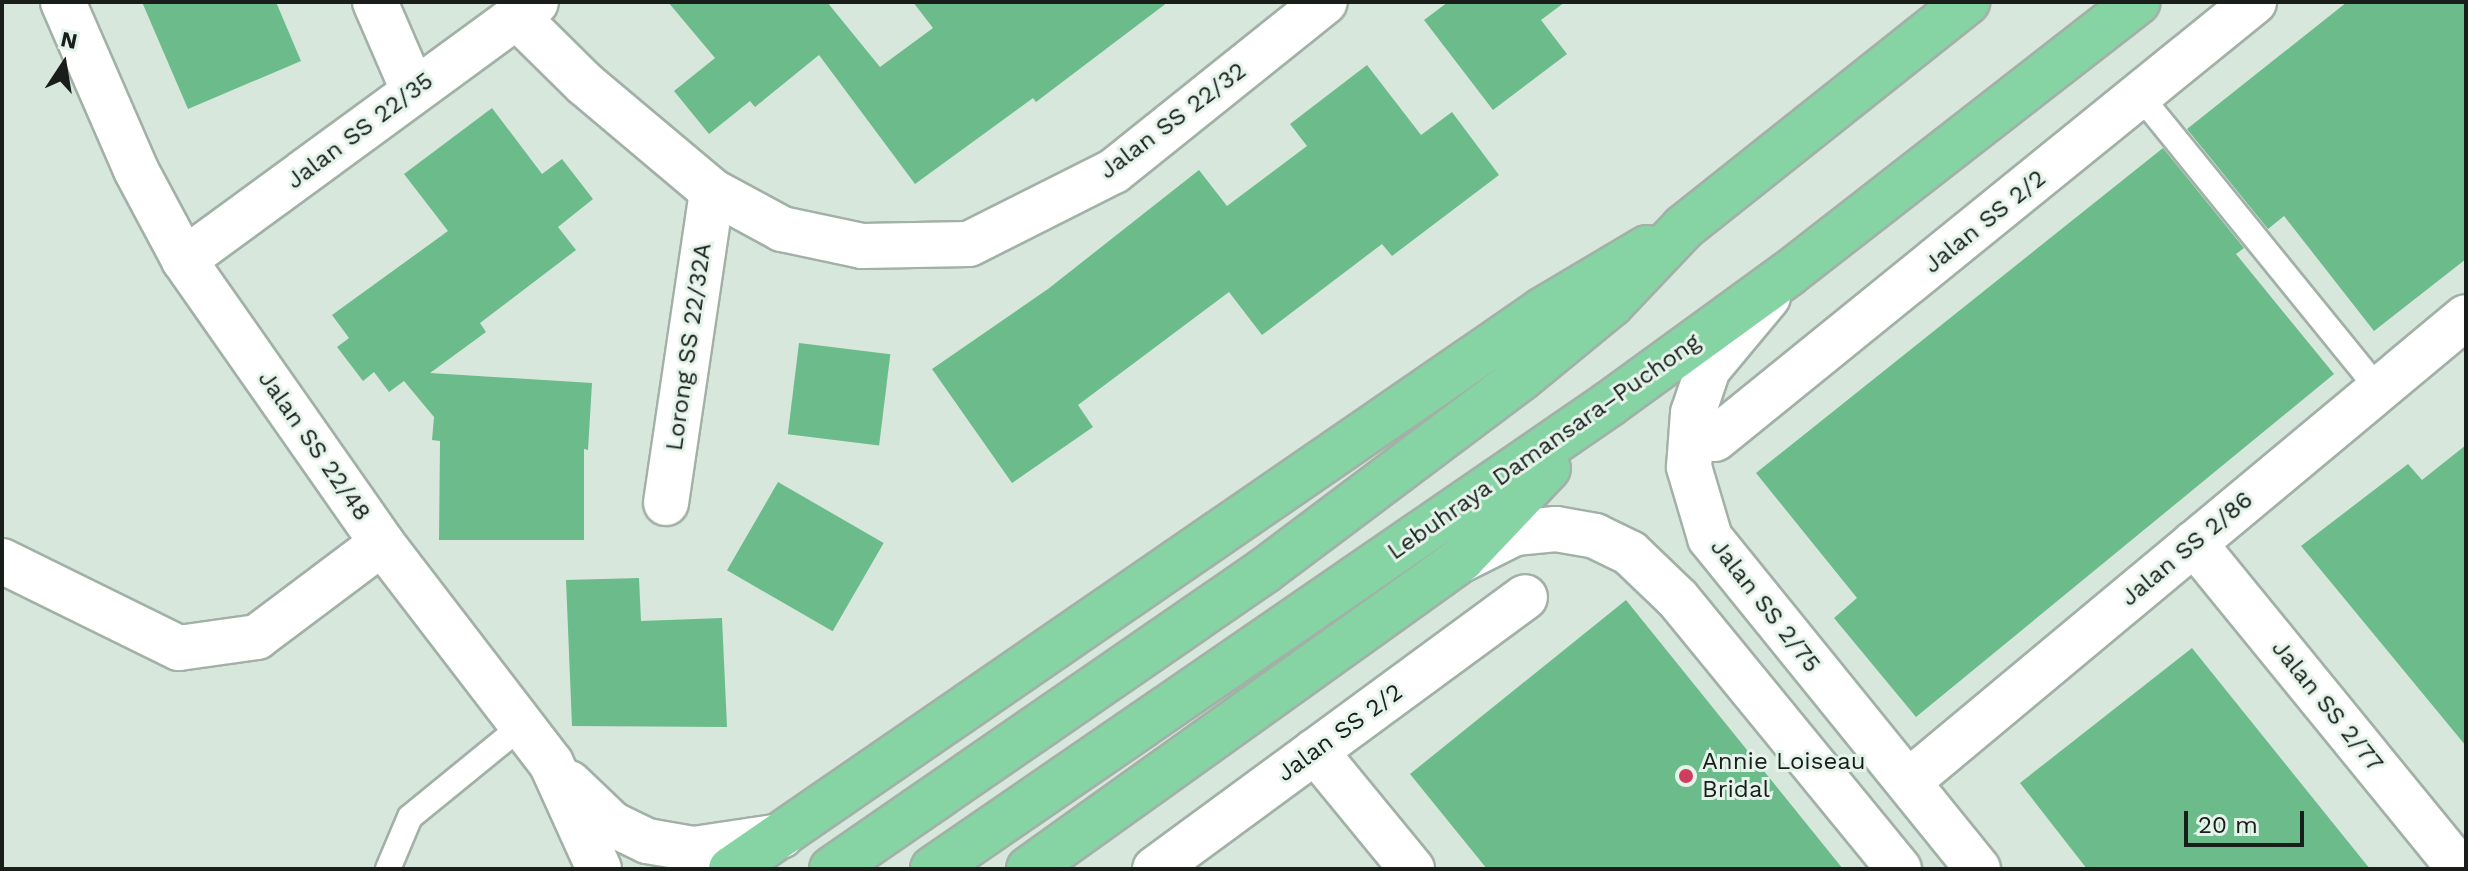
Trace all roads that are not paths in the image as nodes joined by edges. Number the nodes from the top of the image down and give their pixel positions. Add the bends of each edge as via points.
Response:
1 (63, 2) edge
2 (375, 2) edge
3 (1325, 2) edge
4 (1967, 2) edge
5 (2138, 2) edge
6 (2254, 2) edge
7 (526, 9) edge
8 (413, 90) junction
9 (2141, 97) junction
10 (712, 191) junction
11 (1684, 227) junction
12 (184, 260) junction
13 (1788, 274) junction
14 (2466, 317) edge
15 (2379, 390) junction
16 (1609, 404) junction
17 (1715, 439) dead end
18 (666, 503) dead end
19 (382, 543) junction
20 (2194, 543) junction
21 (1462, 559) junction
22 (2, 561) edge
23 (1525, 597) dead end
24 (519, 728) junction
25 (1315, 751) junction
26 (551, 763) junction
27 (1908, 782) junction
28 (781, 836) junction
29 (388, 869) edge
30 (599, 869) edge
31 (731, 869) edge
32 (832, 869) edge
33 (933, 869) edge
34 (1029, 869) edge
35 (1155, 869) edge
36 (1412, 869) edge
37 (1899, 869) edge
38 (1978, 869) edge
39 (2460, 869) edge

1 - 12 street, Jalan SS 22/48 via 136,170
2 - 8 street
3 - 10 street, Jalan SS 22/32 via 1114,171 969,244 862,246 782,229
4 - 11 highway
5 - 13 highway, Lebuhraya Damansara–Puchong
6 - 9 street, Jalan SS 2/2
7 - 8 street, Jalan SS 22/35
7 - 10 street, Jalan SS 22/32 via 585,84
8 - 12 street, Jalan SS 22/35
9 - 15 lane
9 - 17 street, Jalan SS 2/2
10 - 18 street, Lorong SS 22/32A
11 - 28 highway via 1543,310
11 - 32 highway via 1611,304 1521,378 1264,571
12 - 19 street, Jalan SS 22/48
13 - 16 highway, Lebuhraya Damansara–Puchong
13 - 27 street, Jalan SS 2/75 via 1708,369 1693,413 1689,467 1710,538
14 - 15 street, Jalan SS 2/86
15 - 20 street, Jalan SS 2/86
16 - 21 highway
16 - 33 highway, Lebuhraya Damansara–Puchong
19 - 22 street via 257,637 179,648
19 - 24 street, Jalan SS 22/48
20 - 27 street, Jalan SS 2/86
20 - 39 street, Jalan SS 2/77
21 - 34 highway
21 - 37 street via 1515,533 1556,529 1595,536 1630,553 1678,599
23 - 25 street, Jalan SS 2/2
24 - 26 street, Jalan SS 22/48
24 - 29 lane via 410,817
25 - 35 street, Jalan SS 2/2
25 - 36 street
26 - 28 street via 612,824 647,841 694,849
26 - 30 street, Jalan SS 22/48
27 - 38 street, Jalan SS 2/75
28 - 31 highway

